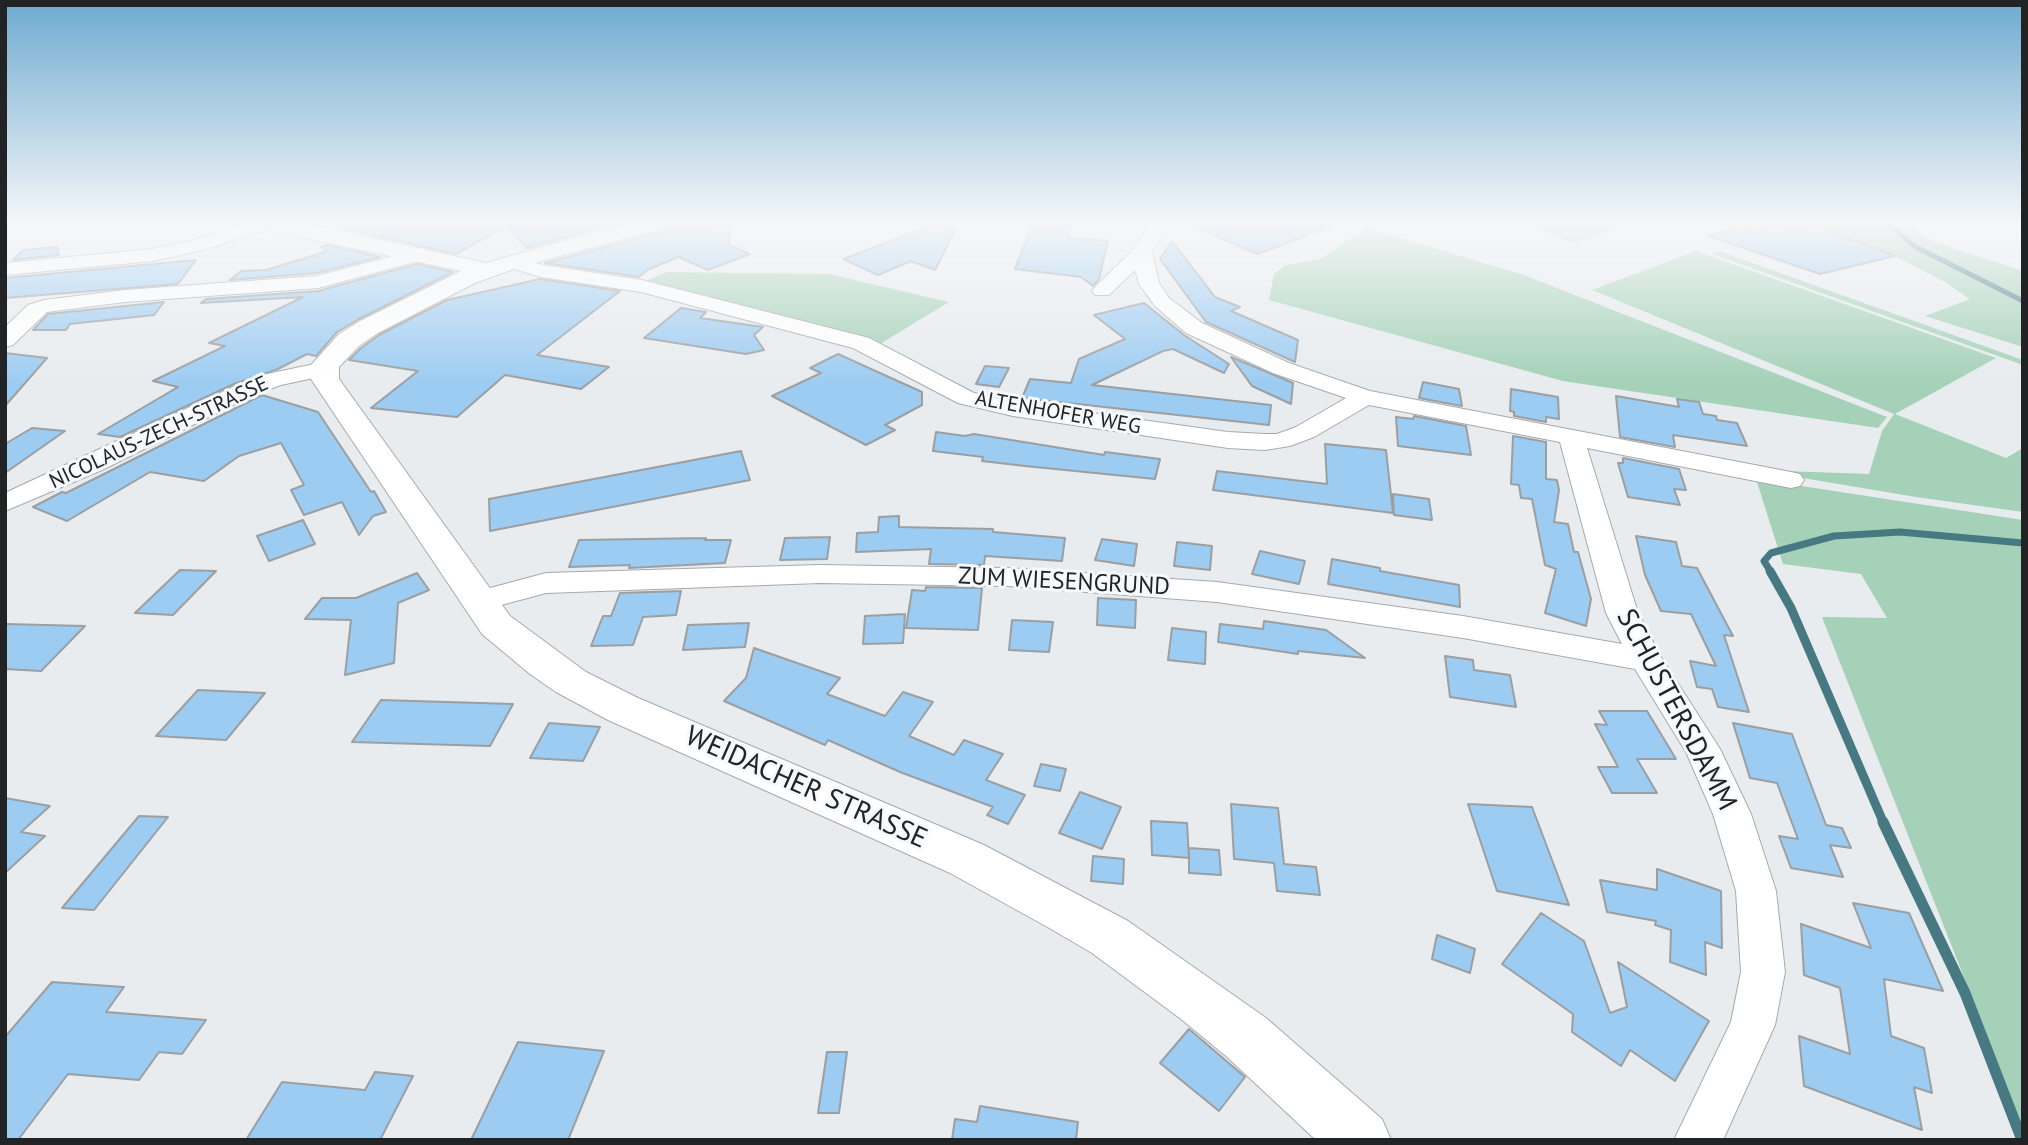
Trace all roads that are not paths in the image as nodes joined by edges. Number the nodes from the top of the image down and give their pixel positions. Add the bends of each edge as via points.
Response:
1 (339, 276) edge
2 (475, 276) edge
3 (578, 276) edge
4 (1117, 276) edge
5 (1146, 276) edge
6 (1102, 291) dead end
7 (5, 340) edge
8 (324, 369) junction
9 (1365, 397) junction
10 (1570, 438) junction
11 (1791, 480) dead end
12 (5, 503) edge
13 (479, 601) junction
14 (1646, 660) junction
15 (1361, 1140) edge
16 (1698, 1140) edge

1 - 7 street via 44,306 35,309
2 - 8 street via 369,327 332,354
3 - 9 street, ALTENHOFER WEG via 642,286 861,343 966,398 1013,410 1265,442 1305,432
4 - 6 street
5 - 9 street via 1162,302 1194,328 1281,368
8 - 12 street, NICOLAUS-ZECH-STRASSE via 243,391
8 - 13 street, WEIDACHER STRASSE via 325,379
9 - 10 street
10 - 11 street
10 - 14 street, SCHUSTERSDAMM via 1622,612
13 - 14 street, ZUM WIESENGRUND via 546,583 820,574 1008,577 1217,592 1451,625
13 - 15 street, WEIDACHER STRASSE via 496,625 571,682 967,859 1110,937 1246,1037
14 - 16 street, SCHUSTERSDAMM via 1707,760 1732,814 1756,891 1763,972 1753,1025

